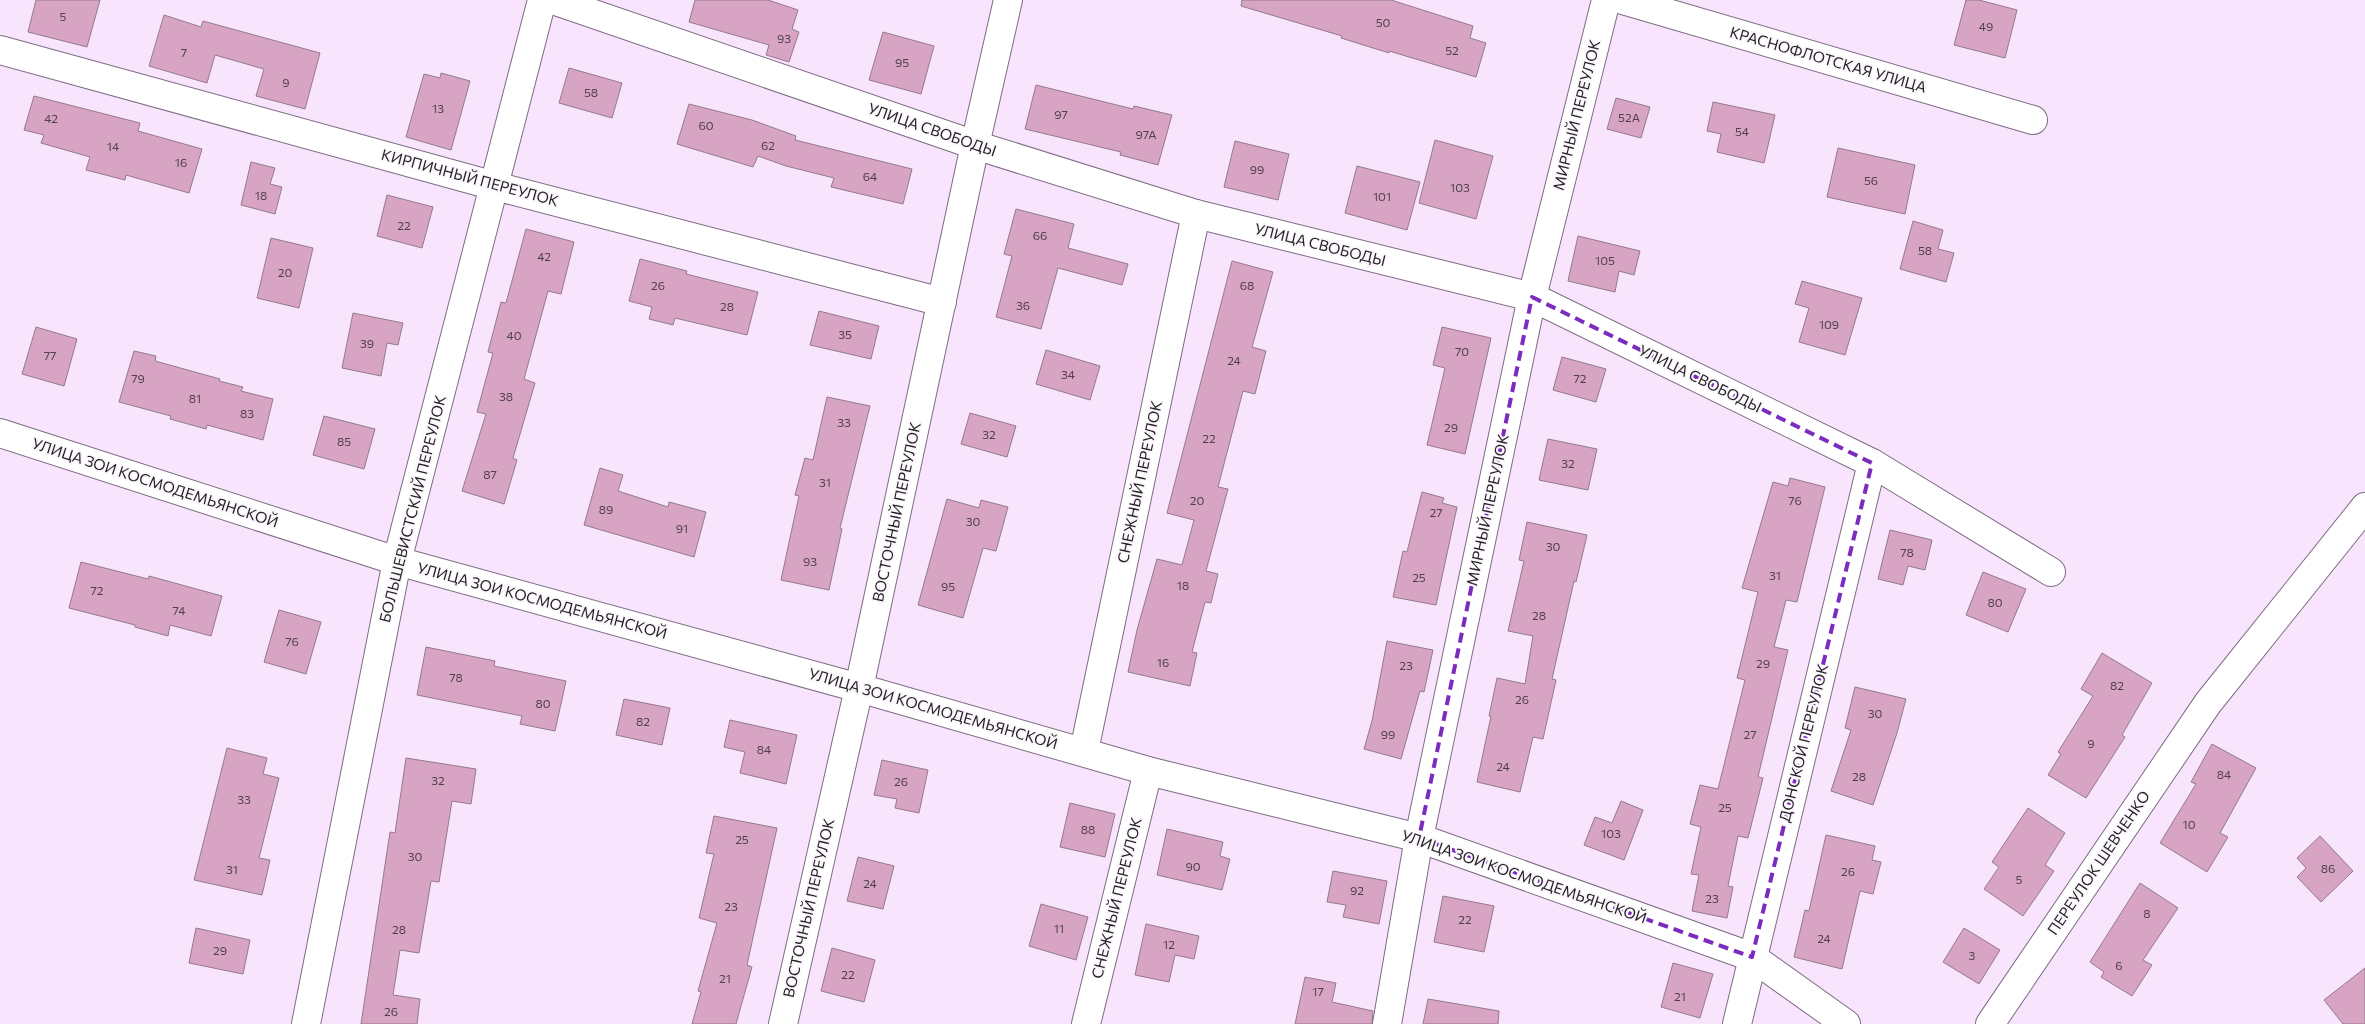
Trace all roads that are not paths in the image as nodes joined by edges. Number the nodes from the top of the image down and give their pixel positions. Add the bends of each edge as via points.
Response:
1 (542, 0) edge
2 (553, 0) edge
3 (1008, 0) edge
4 (1606, 0) edge
5 (1623, 0) edge
6 (0, 50) edge
7 (2033, 120) dead end
8 (975, 145) junction
9 (495, 186) junction
10 (1196, 214) junction
11 (1532, 297) junction
12 (942, 302) junction
13 (0, 433) edge
14 (1872, 463) junction
15 (2365, 506) edge
16 (397, 561) junction
17 (2051, 572) dead end
18 (859, 688) junction
19 (1084, 751) junction
20 (1148, 771) junction
21 (1419, 838) junction
22 (1752, 957) junction
23 (306, 1024) edge
24 (782, 1024) edge
25 (1086, 1024) edge
26 (1387, 1024) edge
27 (1737, 1024) edge
28 (1846, 1024) edge
29 (1990, 1024) edge

1 - 9 street, БОЛЬШЕВИСТСКИЙ ПЕРЕУЛОК
2 - 8 street, УЛИЦА СВОБОДЫ
3 - 8 street, ВОСТОЧНЫЙ ПЕРЕУЛОК
4 - 11 street, МИРНЫЙ ПЕРЕУЛОК
5 - 7 street, КРАСНОФЛОТСКАЯ УЛИЦА
6 - 9 street, КИРПИЧНЫЙ ПЕРЕУЛОК
8 - 10 street, УЛИЦА СВОБОДЫ
8 - 12 street, ВОСТОЧНЫЙ ПЕРЕУЛОК
9 - 12 street, КИРПИЧНЫЙ ПЕРЕУЛОК
9 - 16 street, БОЛЬШЕВИСТСКИЙ ПЕРЕУЛОК
10 - 11 street, УЛИЦА СВОБОДЫ
10 - 19 street, СНЕЖНЫЙ ПЕРЕУЛОК
11 - 14 street, УЛИЦА СВОБОДЫ
11 - 21 street, МИРНЫЙ ПЕРЕУЛОК
12 - 18 street, ВОСТОЧНЫЙ ПЕРЕУЛОК
13 - 16 street, УЛИЦА ЗОИ КОСМОДЕМЬЯНСКОЙ
14 - 17 street, УЛИЦА СВОБОДЫ
14 - 22 street, ДОНСКОЙ ПЕРЕУЛОК
15 - 29 street, ПЕРЕУЛОК ШЕВЧЕНКО via 2208,703
16 - 18 street, УЛИЦА ЗОИ КОСМОДЕМЬЯНСКОЙ
16 - 23 street, БОЛЬШЕВИСТСКИЙ ПЕРЕУЛОК
18 - 19 street, УЛИЦА ЗОИ КОСМОДЕМЬЯНСКОЙ
18 - 24 street, ВОСТОЧНЫЙ ПЕРЕУЛОК
19 - 20 street, УЛИЦА ЗОИ КОСМОДЕМЬЯНСКОЙ
20 - 21 street, УЛИЦА ЗОИ КОСМОДЕМЬЯНСКОЙ
20 - 25 street, СНЕЖНЫЙ ПЕРЕУЛОК
21 - 22 street, УЛИЦА ЗОИ КОСМОДЕМЬЯНСКОЙ
21 - 26 street, МИРНЫЙ ПЕРЕУЛОК
22 - 27 street, ДОНСКОЙ ПЕРЕУЛОК
22 - 28 street, УЛИЦА ЗОИ КОСМОДЕМЬЯНСКОЙ

